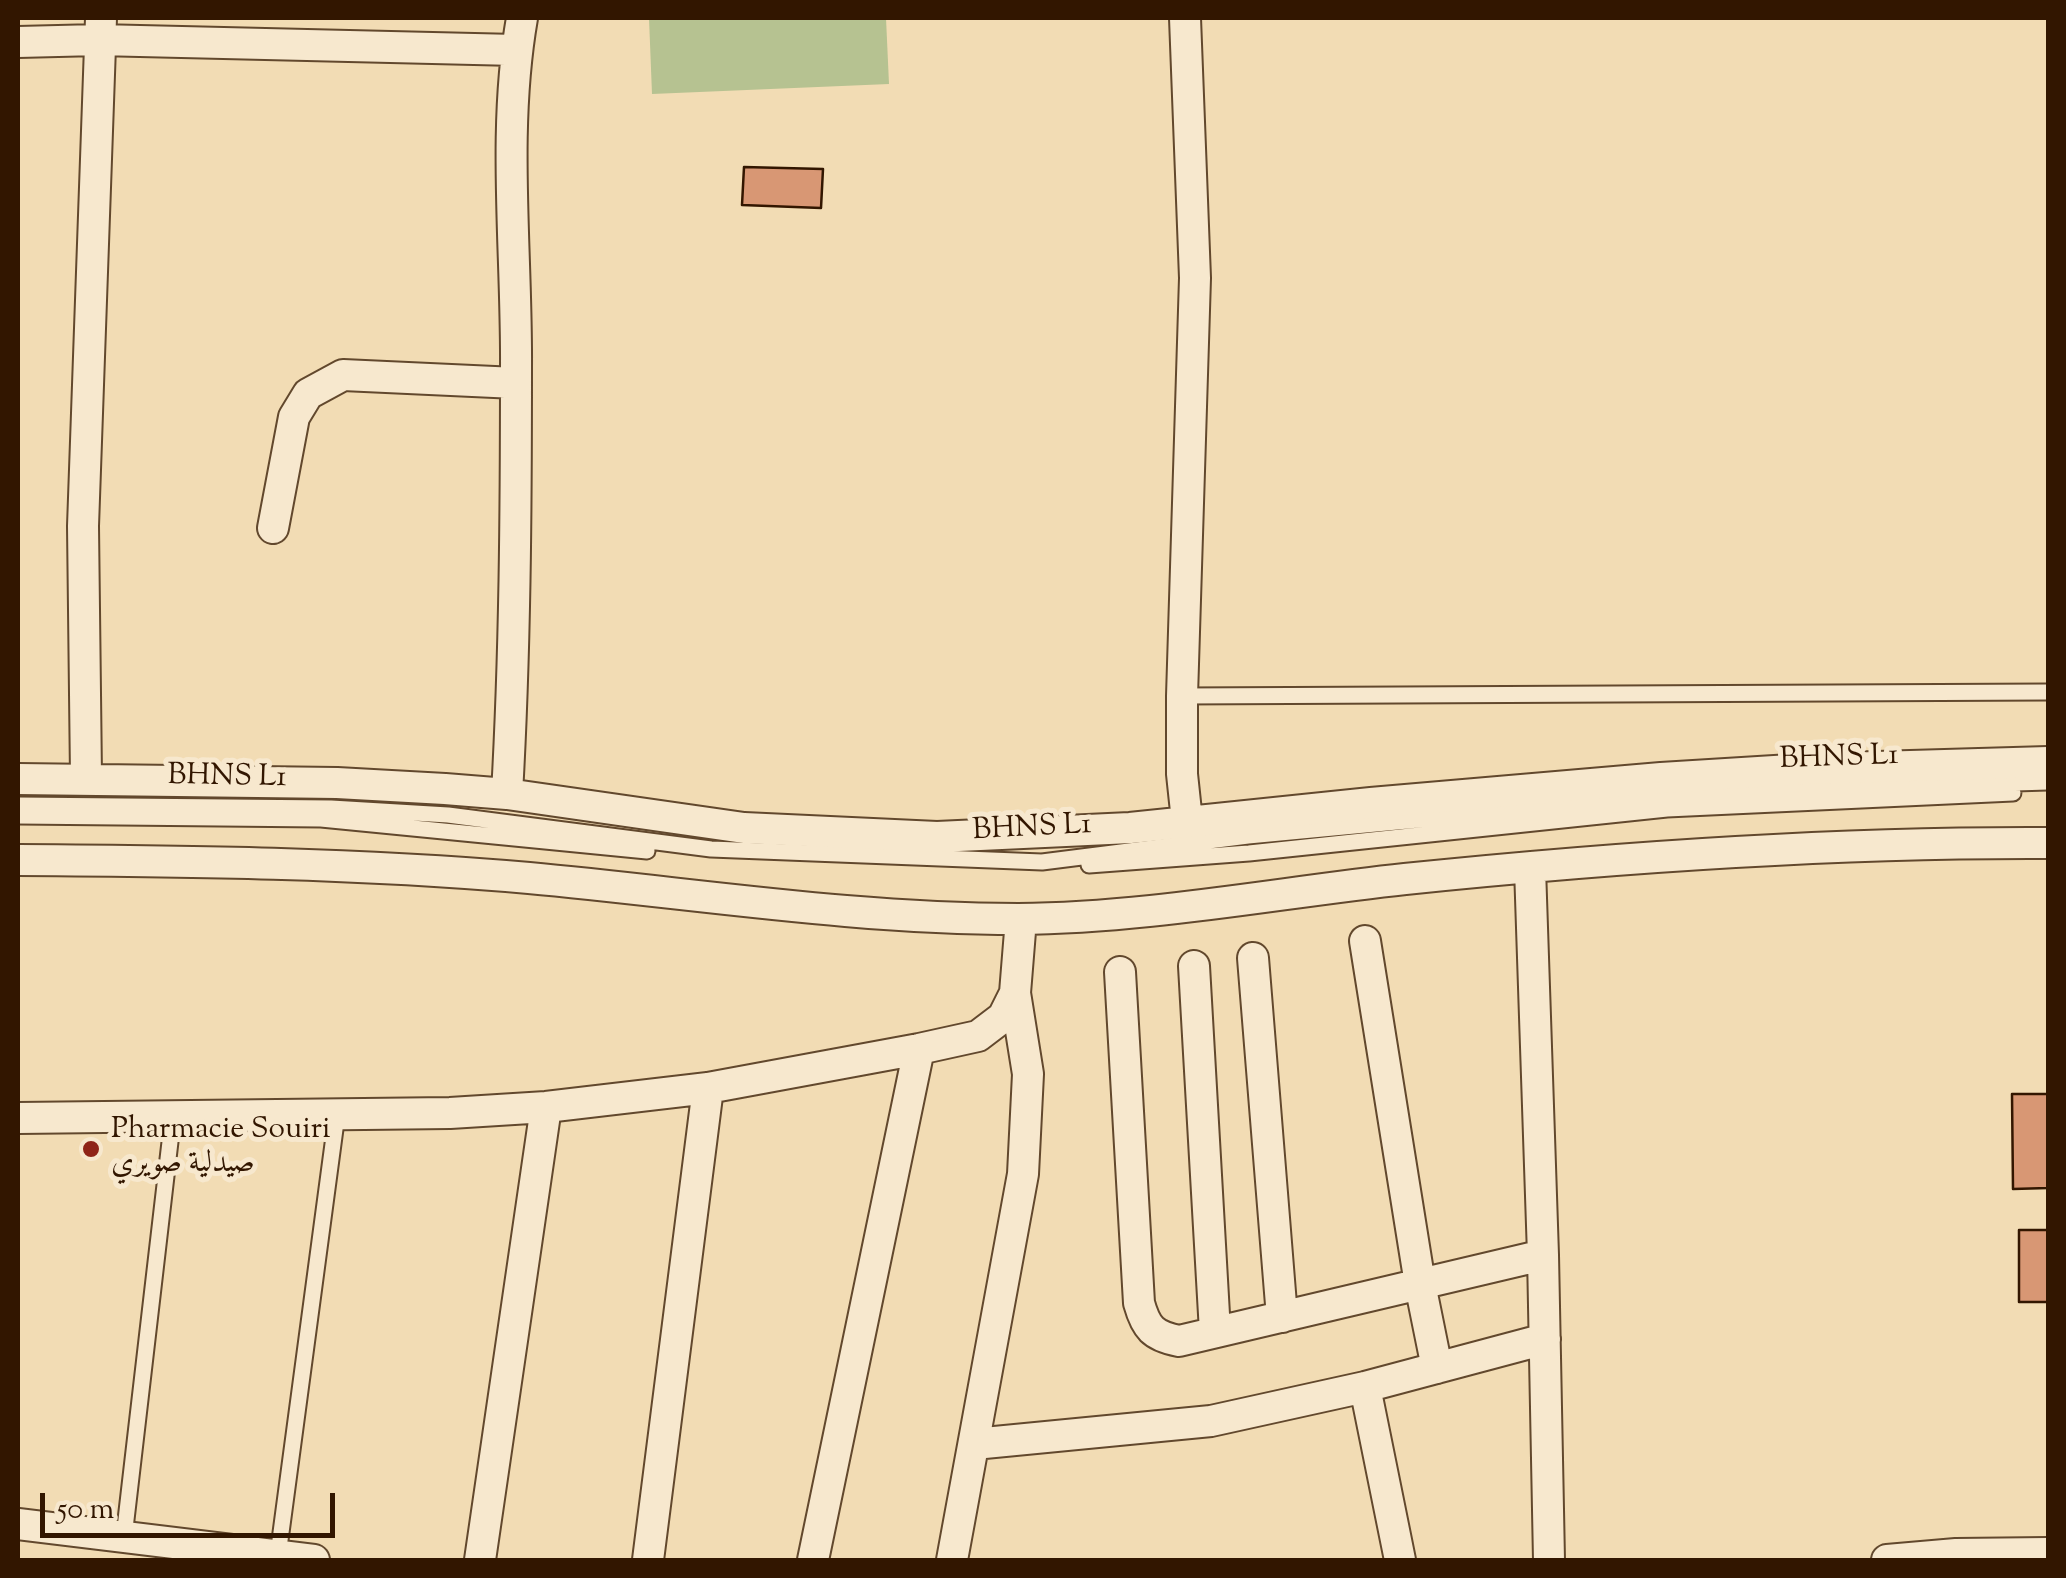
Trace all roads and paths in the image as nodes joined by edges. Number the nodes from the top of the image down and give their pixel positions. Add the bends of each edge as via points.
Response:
1 (522, 18) edge
2 (1185, 18) edge
3 (99, 29) edge
4 (18, 42) edge
5 (516, 50) junction
6 (516, 383) junction
7 (273, 528) dead end
8 (2048, 692) edge
9 (1182, 696) junction
10 (2048, 762) edge
11 (86, 777) junction
12 (18, 779) edge
13 (2048, 782) edge
14 (2048, 792) edge
15 (506, 794) junction
16 (18, 804) edge
17 (18, 816) edge
18 (1187, 820) junction
19 (2048, 843) edge
20 (18, 860) edge
21 (1530, 868) junction
22 (1021, 918) junction
23 (1365, 942) dead end
24 (1253, 958) dead end
25 (1194, 966) dead end
26 (1120, 972) dead end
27 (1014, 993) junction
28 (919, 1049) junction
29 (708, 1088) junction
30 (546, 1107) junction
31 (336, 1114) junction
32 (173, 1116) junction
33 (18, 1118) edge
34 (1544, 1255) junction
35 (1420, 1284) junction
36 (1282, 1317) junction
37 (1215, 1332) junction
38 (1544, 1339) junction
39 (1437, 1368) junction
40 (1366, 1388) junction
41 (974, 1444) junction
42 (18, 1524) edge
43 (124, 1537) junction
44 (2048, 1553) edge
45 (278, 1556) junction
46 (1954, 1557) edge
47 (314, 1560) edge
48 (480, 1560) edge
49 (648, 1560) edge
50 (813, 1560) edge
51 (952, 1560) edge
52 (1400, 1560) edge
53 (1548, 1560) edge
54 (1888, 1560) edge

1 - 5 street
2 - 9 street via 1195,278
3 - 4 street
3 - 5 street
3 - 11 street via 83,526
5 - 6 street via 510,212
6 - 7 street via 343,374 308,394 294,417
6 - 15 street
8 - 9 lane
9 - 18 street
10 - 18 street via 1680,777
11 - 12 street
11 - 15 street via 336,782
13 - 16 lane, BHNS L1 via 1715,792 1042,862 711,849 448,815 332,808
14 - 17 lane, BHNS L1 via 1667,809 1000,872 722,858 321,818
15 - 18 street via 744,828 840,834 1033,835
19 - 21 street via 1741,852
20 - 22 street via 301,862 526,878 818,911
21 - 22 street via 1170,910
21 - 34 street
22 - 27 street
23 - 35 street
24 - 36 street
25 - 37 street
26 - 37 street via 1139,1303 1145,1325 1159,1337 1179,1341
27 - 28 street via 1003,1017 978,1036
27 - 41 street via 1028,1074 1023,1174
28 - 29 street
28 - 50 street
29 - 30 street
29 - 49 street
30 - 31 street
30 - 48 street
31 - 32 street
31 - 45 lane
32 - 33 street
32 - 43 lane
34 - 35 street
34 - 38 street
35 - 36 street
35 - 39 street
36 - 37 street
38 - 39 street
38 - 53 street
39 - 40 street
40 - 41 street via 1211,1422
40 - 52 street
41 - 51 street
42 - 43 street
43 - 45 street
44 - 46 street
45 - 47 street
46 - 54 street

